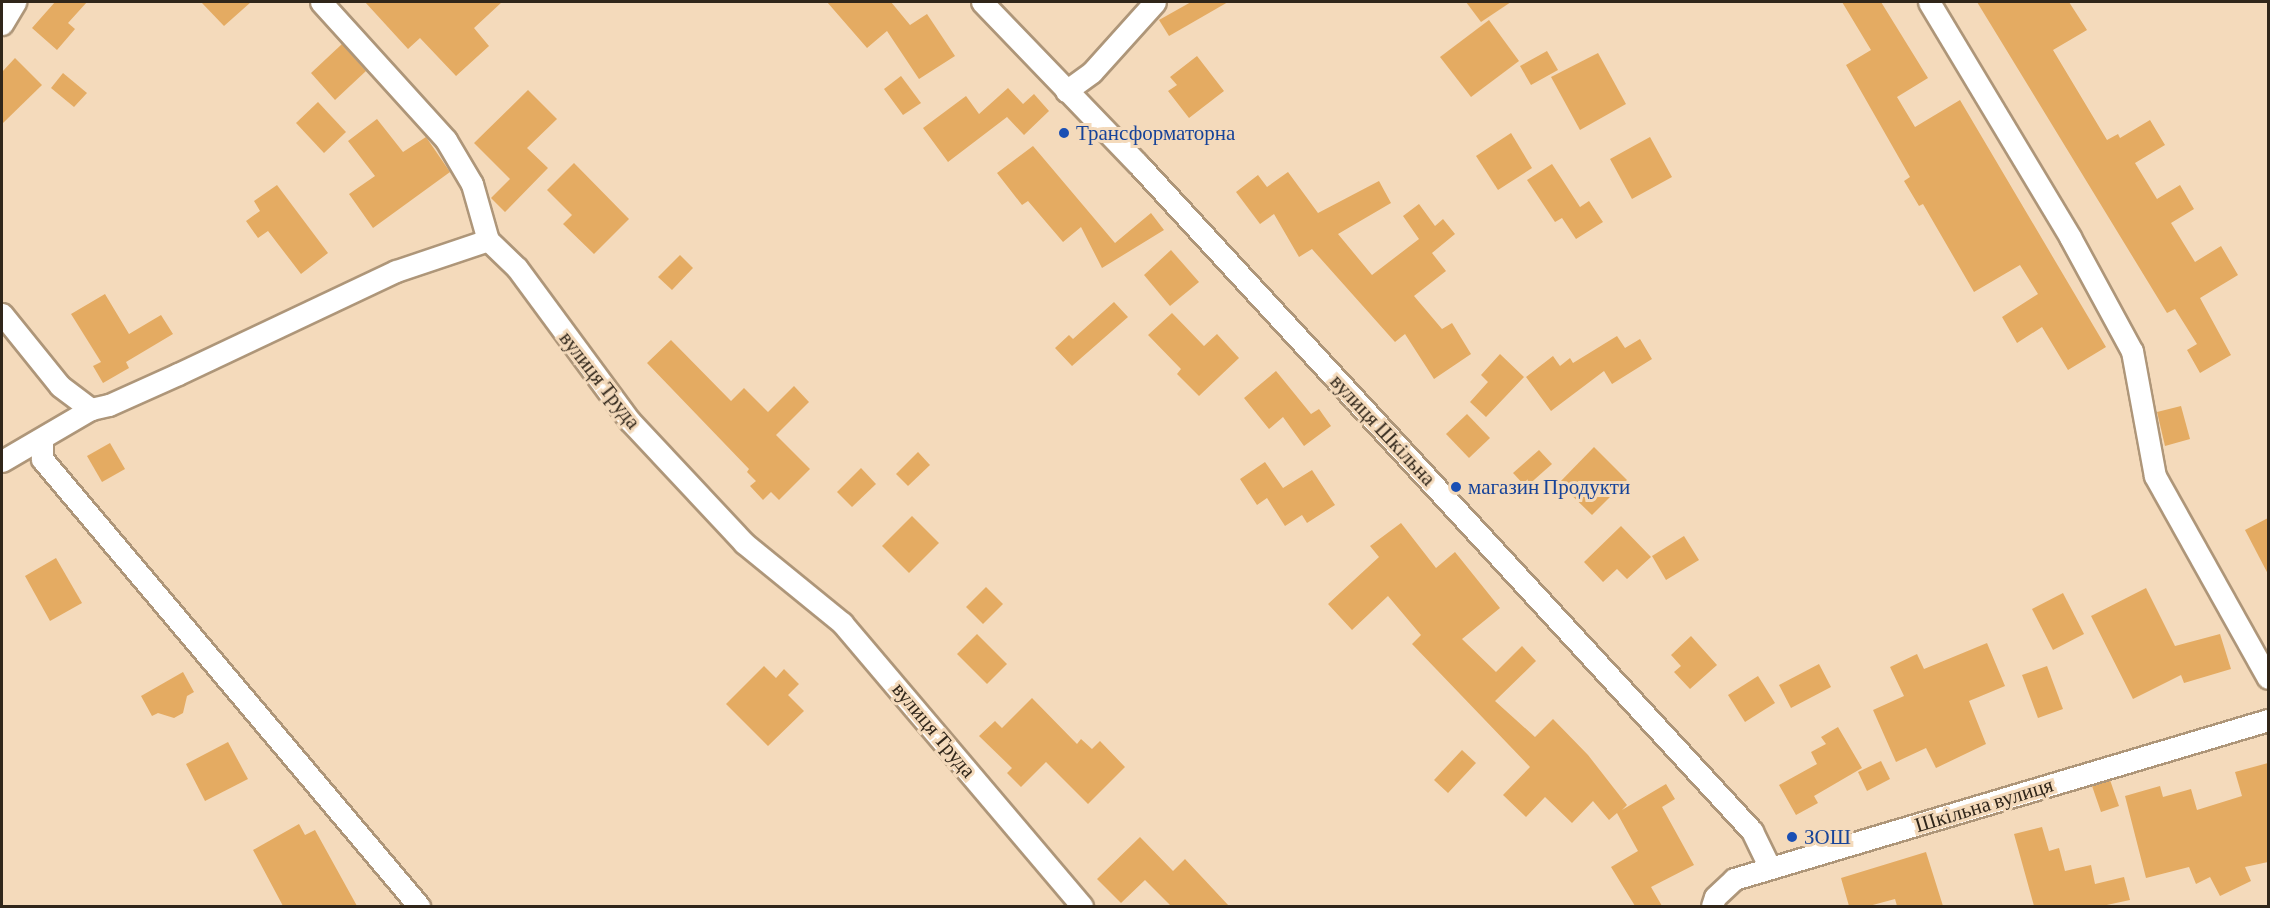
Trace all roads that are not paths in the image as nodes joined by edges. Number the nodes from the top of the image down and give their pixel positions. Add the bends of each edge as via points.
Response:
1 (15, 2) edge
2 (321, 2) edge
3 (982, 2) edge
4 (1155, 2) edge
5 (1929, 2) edge
6 (2, 24) edge
7 (1066, 91) junction
8 (488, 240) junction
9 (2, 314) edge
10 (91, 408) junction
11 (42, 440) junction
12 (2, 461) edge
13 (2268, 678) edge
14 (2268, 720) edge
15 (1770, 868) junction
16 (419, 906) edge
17 (1082, 906) edge
18 (1712, 906) edge

1 - 6 street
2 - 8 street via 446,140 472,184
3 - 7 street, вулиця Шкільна
4 - 7 street via 1092,72
5 - 13 street via 2070,237 2132,351 2155,476
7 - 15 street, вулиця Шкільна via 1138,164 1744,822
8 - 10 street via 396,271 109,405
8 - 17 street, вулиця Труда via 517,268 630,421 744,543 842,623
9 - 10 street via 60,386
10 - 11 street
11 - 12 street
11 - 16 street via 42,459
14 - 15 street, Шкільна вулиця
15 - 18 street, Шкільна вулиця via 1734,879 1715,897

